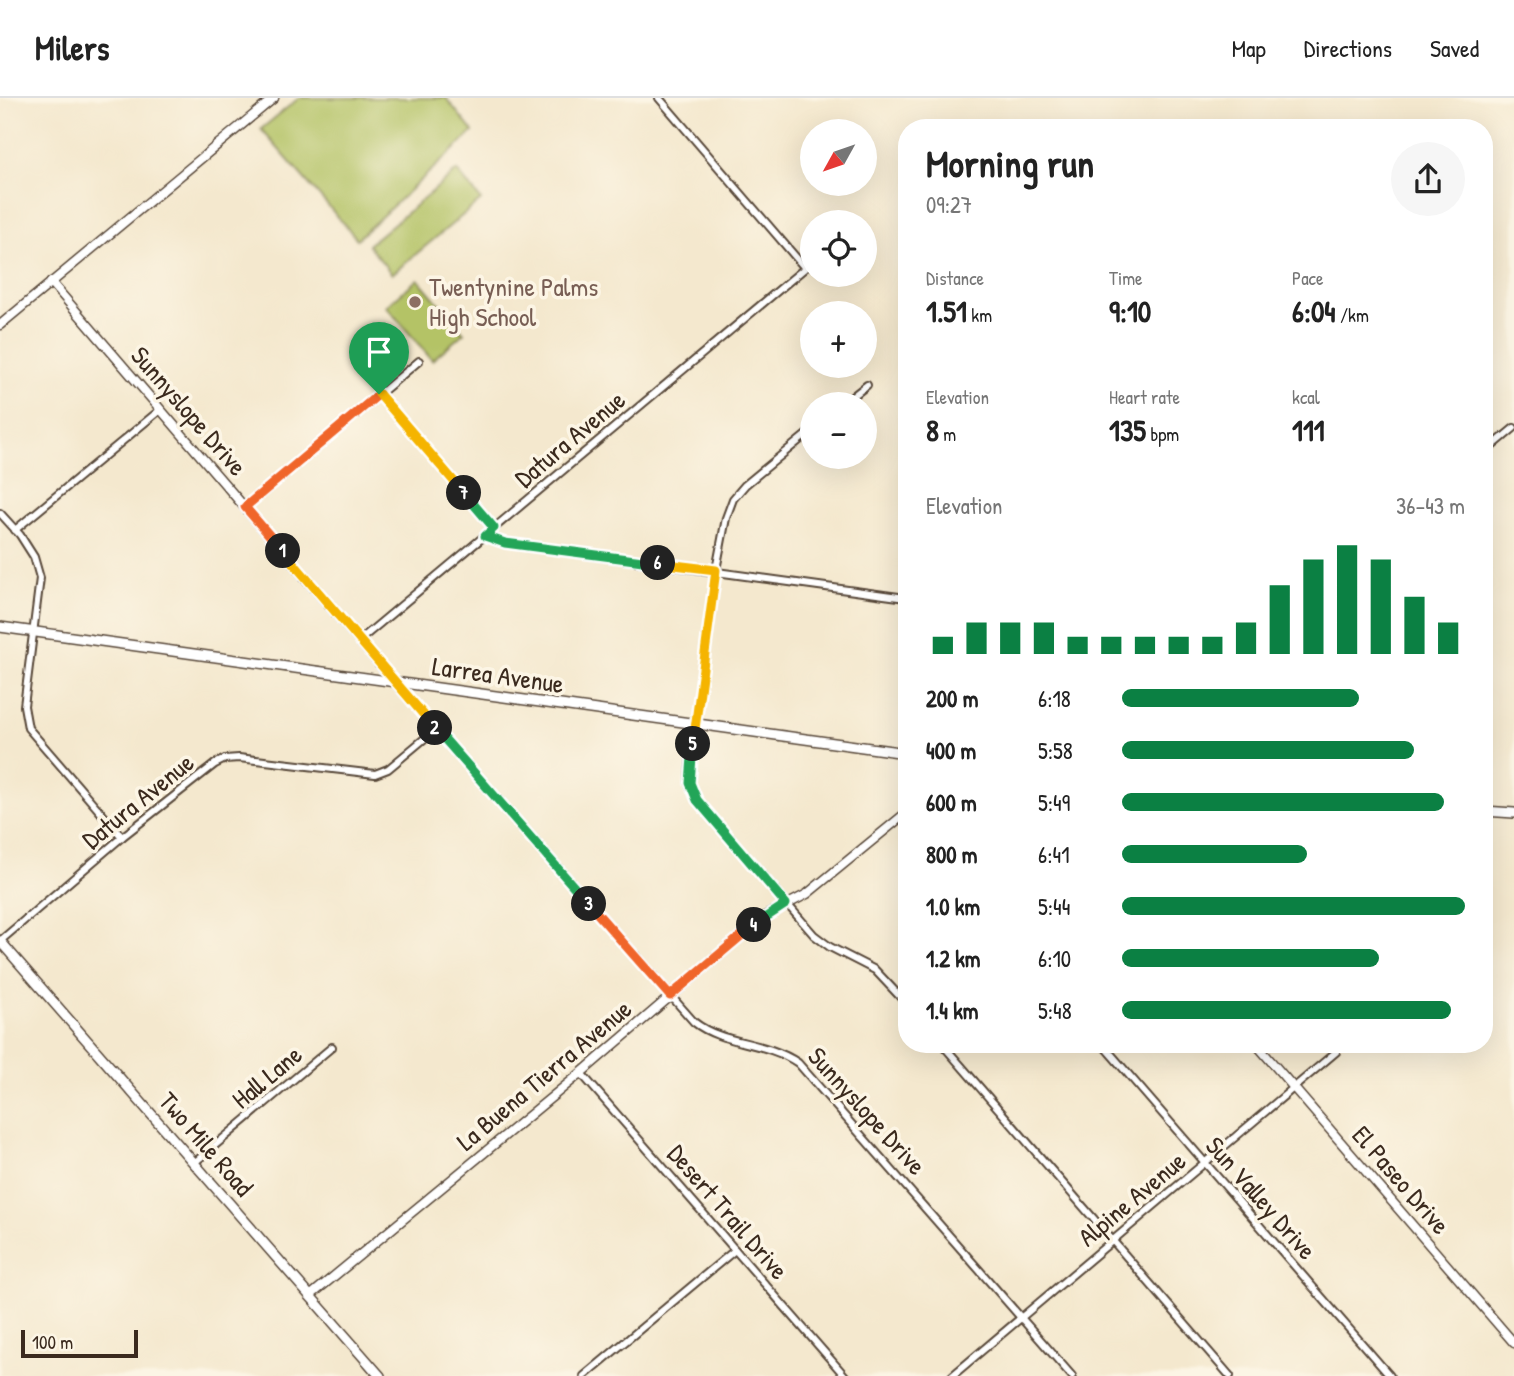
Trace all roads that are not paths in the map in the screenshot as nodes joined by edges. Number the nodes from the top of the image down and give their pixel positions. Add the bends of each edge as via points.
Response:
1 (274, 98) edge
2 (659, 98) edge
3 (51, 282) junction
4 (0, 325) edge
5 (419, 361) dead end
6 (867, 385) dead end
7 (858, 392) edge
8 (379, 394) junction
9 (160, 410) junction
10 (1514, 428) edge
11 (800, 440) edge
12 (1493, 446) edge
13 (245, 507) junction
14 (0, 513) edge
15 (494, 528) junction
16 (15, 530) junction
17 (485, 536) junction
18 (716, 570) junction
19 (898, 597) edge
20 (0, 627) edge
21 (33, 632) junction
22 (360, 640) junction
23 (394, 681) junction
24 (695, 724) junction
25 (436, 729) junction
26 (898, 752) edge
27 (1493, 812) edge
28 (1514, 813) edge
29 (898, 822) edge
30 (122, 837) junction
31 (786, 904) junction
32 (0, 941) edge
33 (898, 995) edge
34 (670, 996) junction
35 (332, 1047) dead end
36 (950, 1053) edge
37 (1109, 1053) edge
38 (1264, 1053) edge
39 (1335, 1053) edge
40 (581, 1073) junction
41 (1294, 1088) junction
42 (194, 1163) junction
43 (1205, 1163) junction
44 (1112, 1241) junction
45 (736, 1250) junction
46 (310, 1296) junction
47 (1022, 1318) junction
48 (1514, 1343) edge
49 (380, 1376) edge
50 (584, 1376) edge
51 (845, 1376) edge
52 (952, 1376) edge
53 (1073, 1376) edge
54 (1230, 1376) edge
55 (1390, 1376) edge

1 - 3 street
2 - 15 street, Datura Avenue via 804,268
3 - 4 street
3 - 9 street, Sunnyslope Drive
5 - 8 street
6 - 7 street
8 - 13 street
8 - 15 street
9 - 13 street, Sunnyslope Drive
9 - 16 street
10 - 12 street
11 - 18 street via 733,499
13 - 22 street, Sunnyslope Drive
14 - 16 street
15 - 17 street, Datura Avenue
16 - 21 street via 38,567 40,589
17 - 18 street via 505,543
17 - 22 street, Datura Avenue
18 - 19 street
18 - 24 street
20 - 21 main road, Larrea Avenue
21 - 23 main road, Larrea Avenue
21 - 30 street via 23,706 28,727
22 - 23 street, Sunnyslope Drive
23 - 24 main road, Larrea Avenue
23 - 25 street, Sunnyslope Drive
24 - 26 main road, Larrea Avenue
24 - 31 street via 690,783 697,800
25 - 30 street, Datura Avenue via 388,769 375,774 225,759
25 - 34 street, Sunnyslope Drive
27 - 28 main road
29 - 31 street, La Buena Tierra Avenue via 807,894
30 - 32 street, Datura Avenue
31 - 33 street via 814,935 874,970
31 - 34 street, La Buena Tierra Avenue via 763,917
32 - 42 main road, Two Mile Road
34 - 40 street, La Buena Tierra Avenue
34 - 47 street, Sunnyslope Drive via 701,1027 776,1050 798,1063
35 - 42 street, Hall Lane
36 - 44 street
37 - 43 street, Sun Valley Drive
38 - 41 street, El Paseo Drive
39 - 41 street, Alpine Avenue
40 - 45 street, Desert Trail Drive
40 - 46 street, La Buena Tierra Avenue
41 - 43 street, Alpine Avenue
41 - 48 street, El Paseo Drive
42 - 46 main road, Two Mile Road
43 - 44 street, Alpine Avenue
43 - 55 street, Sun Valley Drive
44 - 47 street, Alpine Avenue
44 - 54 street
45 - 50 street
45 - 51 street, Desert Trail Drive
46 - 49 main road, Two Mile Road
47 - 52 street, Alpine Avenue
47 - 53 street, Sunnyslope Drive

